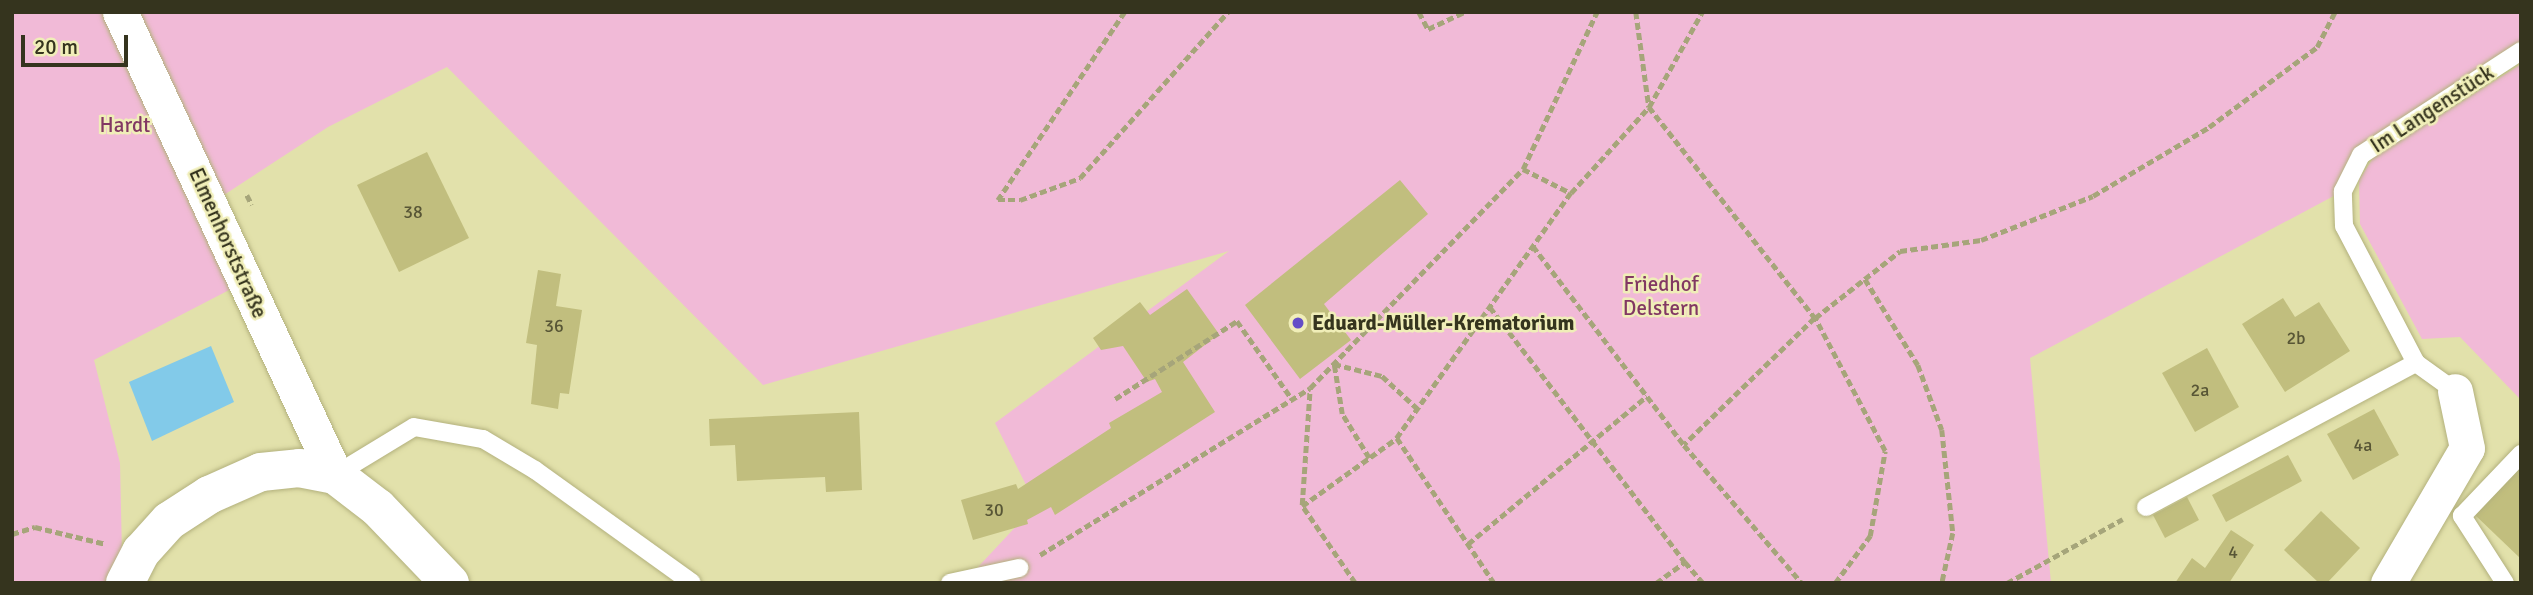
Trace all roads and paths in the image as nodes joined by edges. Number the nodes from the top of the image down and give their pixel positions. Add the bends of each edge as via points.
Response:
1 (120, 12) edge
2 (1125, 12) edge
3 (1228, 12) edge
4 (1419, 12) edge
5 (1464, 12) edge
6 (1597, 12) edge
7 (1636, 12) edge
8 (1702, 12) edge
9 (2335, 12) edge
10 (2521, 51) edge
11 (1649, 107) junction
12 (1523, 169) junction
13 (1571, 193) junction
14 (1533, 246) junction
15 (1865, 279) junction
16 (1490, 307) junction
17 (1815, 318) junction
18 (2416, 363) junction
19 (1334, 364) junction
20 (1310, 388) junction
21 (2455, 391) joint
22 (1647, 396) junction
23 (1115, 398) dead end
24 (1292, 399) junction
25 (1418, 409) junction
26 (1397, 438) junction
27 (1591, 442) junction
28 (1684, 445) junction
29 (2521, 454) edge
30 (1369, 458) junction
31 (335, 475) junction
32 (1302, 506) junction
33 (2146, 507) joint
34 (12, 534) edge
35 (1468, 544) junction
36 (1685, 562) junction
37 (133, 567) edge
38 (1019, 568) joint
39 (450, 583) edge
40 (692, 583) edge
41 (950, 583) edge
42 (1355, 583) edge
43 (1494, 583) edge
44 (1656, 583) edge
45 (1703, 583) edge
46 (1802, 583) edge
47 (1835, 583) edge
48 (1942, 583) edge
49 (2007, 583) edge
50 (2388, 583) edge
51 (2505, 583) edge

1 - 31 street, Elmenhorststraße
2 - 3 path via 998,200 1020,200 1080,178
4 - 5 path via 1428,29
6 - 12 path
7 - 11 path
8 - 11 path
9 - 15 path via 2317,47 2209,127 2093,196 1980,240 1900,251
10 - 18 lane, Im Langenstück via 2361,155 2343,191 2344,226
11 - 13 path
11 - 17 path
12 - 13 path
12 - 19 path
13 - 14 path
14 - 16 path
14 - 22 path
15 - 17 path
15 - 48 path via 1918,365 1942,430 1953,533
16 - 25 path
16 - 27 path
17 - 28 path
17 - 47 path via 1885,451 1870,536
18 - 21 lane, Im Langenstück
18 - 33 lane
19 - 20 path
19 - 25 path via 1382,376
19 - 30 path via 1342,414
20 - 24 path
20 - 32 path
21 - 50 street, Im Langenstück via 2467,449
22 - 27 path
22 - 28 path
23 - 24 path via 1237,321
24 - 38 path
25 - 26 path
26 - 30 path
26 - 35 path
27 - 35 path
27 - 36 path
28 - 46 path
29 - 51 lane via 2462,516
30 - 32 path
31 - 37 street via 299,468 261,472 209,495 170,521
31 - 39 street via 377,508
31 - 40 lane via 414,427 483,439
32 - 42 path
33 - 49 path
34 - 37 path via 34,527
35 - 43 path
36 - 44 path
36 - 45 path
38 - 41 lane

